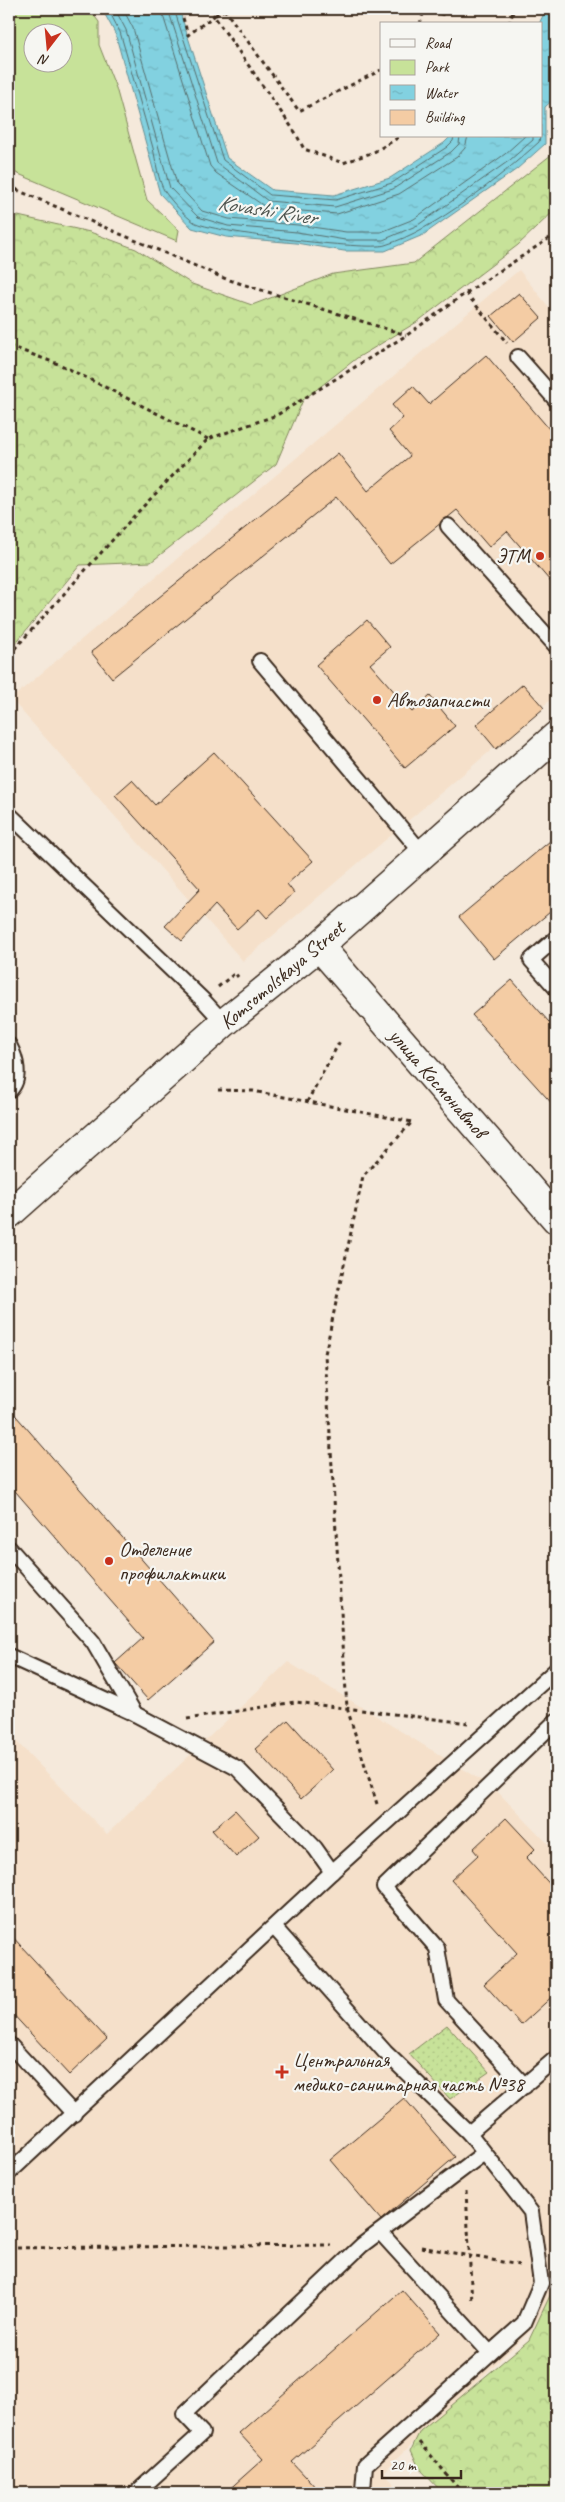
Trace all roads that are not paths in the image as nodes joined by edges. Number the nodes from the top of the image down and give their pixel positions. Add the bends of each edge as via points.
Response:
1 (518, 357) road end
2 (556, 400) edge
3 (448, 526) dead end
4 (556, 646) edge
5 (260, 661) dead end
6 (556, 736) edge
7 (9, 814) edge
8 (423, 854) junction
9 (556, 938) edge
10 (319, 946) junction
11 (556, 988) edge
12 (224, 1022) junction
13 (9, 1045) edge
14 (9, 1091) edge
15 (9, 1214) edge
16 (556, 1219) edge
17 (9, 1548) edge
18 (9, 1656) edge
19 (556, 1670) edge
20 (135, 1714) junction
21 (556, 1720) edge
22 (332, 1872) junction
23 (274, 1927) junction
24 (9, 2044) edge
25 (556, 2058) edge
26 (524, 2086) junction
27 (74, 2114) junction
28 (469, 2133) junction
29 (484, 2153) junction
30 (9, 2173) edge
31 (380, 2232) junction
32 (490, 2353) junction
33 (362, 2492) edge
34 (136, 2493) edge

1 - 2 lane
3 - 4 lane
5 - 8 lane
6 - 8 street, Komsomolskaya Street
7 - 12 lane
8 - 10 street, Komsomolskaya Street
9 - 11 lane via 530,960
10 - 12 street, Komsomolskaya Street
10 - 16 street, улица Космонавтов
12 - 15 street, Komsomolskaya Street
13 - 14 lane via 15,1057 17,1074
17 - 20 lane via 93,1642
18 - 20 lane
19 - 22 lane
20 - 22 lane via 236,1768 315,1848
21 - 26 lane via 384,1887 437,1948 446,2000
22 - 23 lane
23 - 27 lane
23 - 28 lane via 385,2052
24 - 27 lane
25 - 26 lane
26 - 28 lane
27 - 30 lane
28 - 29 lane
29 - 31 lane
29 - 32 lane via 531,2212 541,2283 524,2323
31 - 32 lane
31 - 34 lane via 362,2245 184,2414 202,2433
32 - 33 lane via 365,2465

